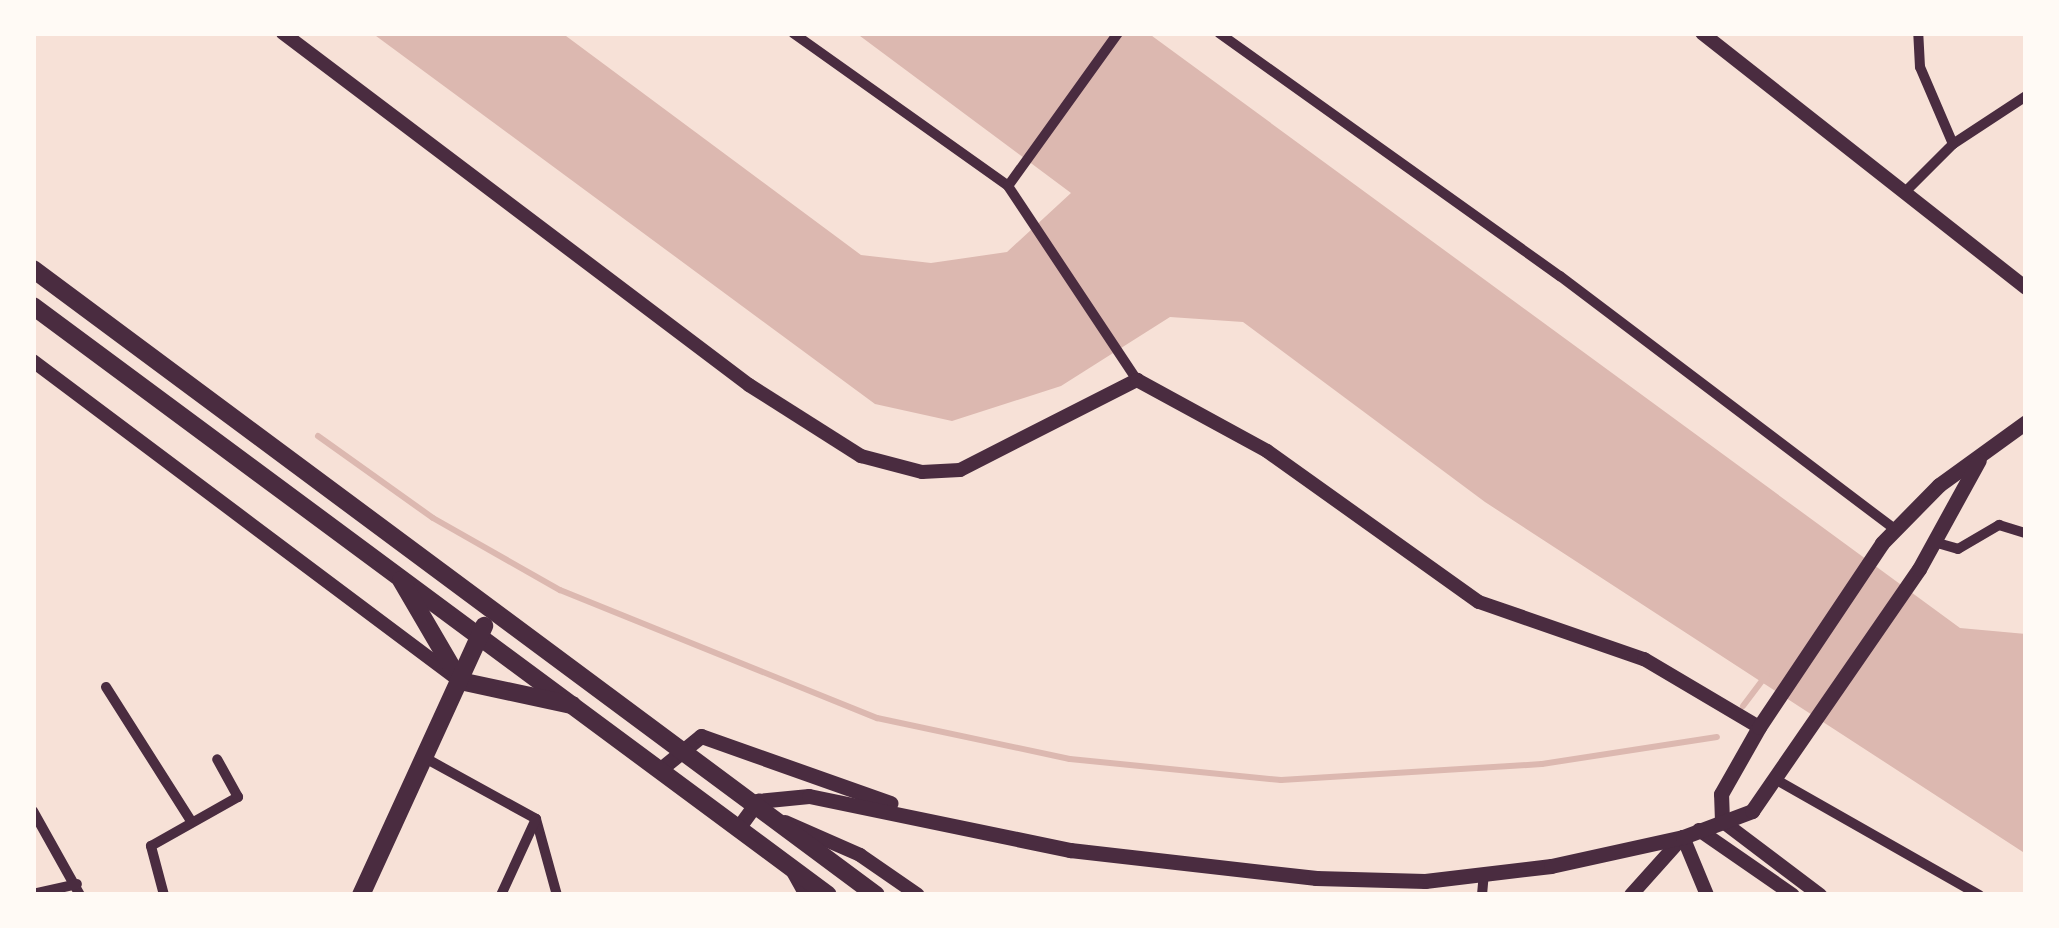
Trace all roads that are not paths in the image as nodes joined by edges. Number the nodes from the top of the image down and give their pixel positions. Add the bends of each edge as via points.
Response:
1 (283, 33) edge
2 (794, 33) edge
3 (1118, 33) edge
4 (1220, 33) edge
5 (1702, 33) edge
6 (1918, 33) edge
7 (2026, 96) edge
8 (1953, 144) junction
9 (1008, 186) junction
10 (1904, 194) junction
11 (33, 269) edge
12 (2026, 288) edge
13 (33, 306) edge
14 (33, 362) edge
15 (1137, 380) junction
16 (2026, 422) edge
17 (1979, 460) junction
18 (1895, 529) junction
19 (2026, 533) edge
20 (1934, 542) junction
21 (396, 571) junction
22 (490, 610) junction
23 (480, 634) junction
24 (460, 681) junction
25 (106, 687) dead end
26 (582, 707) junction
27 (1762, 721) junction
28 (680, 746) junction
29 (217, 759) dead end
30 (427, 759) junction
31 (663, 767) junction
32 (1775, 779) junction
33 (758, 801) junction
34 (33, 811) edge
35 (926, 818) junction
36 (536, 819) junction
37 (191, 821) junction
38 (1722, 821) junction
39 (785, 822) junction
40 (740, 824) junction
41 (1691, 834) junction
42 (788, 862) junction
43 (1484, 874) junction
44 (78, 889) edge
45 (802, 893) edge
46 (33, 894) edge
47 (164, 895) edge
48 (361, 895) edge
49 (501, 895) edge
50 (556, 895) edge
51 (828, 895) edge
52 (876, 895) edge
53 (918, 895) edge
54 (1482, 895) edge
55 (1631, 895) edge
56 (1707, 895) edge
57 (1793, 895) edge
58 (1820, 895) edge
59 (1979, 895) edge

1 - 15 street via 749,385 861,456 922,472 960,470
2 - 9 street
3 - 9 street
4 - 18 street
5 - 10 street
6 - 8 street via 1920,67
7 - 8 street
8 - 10 street
9 - 15 street
10 - 12 street
11 - 22 highway
13 - 21 highway
14 - 24 street
15 - 27 street via 1267,452 1480,602 1644,659
16 - 17 main road
17 - 18 main road
17 - 20 main road
18 - 27 main road
19 - 20 street via 1999,525 1958,549
20 - 32 main road
21 - 23 highway
21 - 24 highway
22 - 23 highway
22 - 28 highway
23 - 24 highway
23 - 26 highway
24 - 26 highway
24 - 30 highway
25 - 37 street
26 - 31 highway
27 - 38 main road via 1721,794
28 - 31 main road
28 - 33 highway
28 - 35 main road via 701,736
29 - 37 street via 238,797
30 - 36 street
30 - 48 highway
31 - 40 highway
32 - 38 main road via 1752,811
32 - 59 street
33 - 35 main road via 809,796
33 - 39 highway
33 - 40 main road
34 - 44 street
35 - 43 main road via 1070,850 1316,878
36 - 49 street
36 - 50 street
37 - 47 street via 151,846
38 - 41 main road
38 - 58 street
39 - 52 highway
39 - 53 street via 860,856
40 - 42 highway
41 - 43 main road
41 - 55 street
41 - 56 street
41 - 57 street
42 - 45 street
42 - 51 highway
43 - 54 street
44 - 46 street

